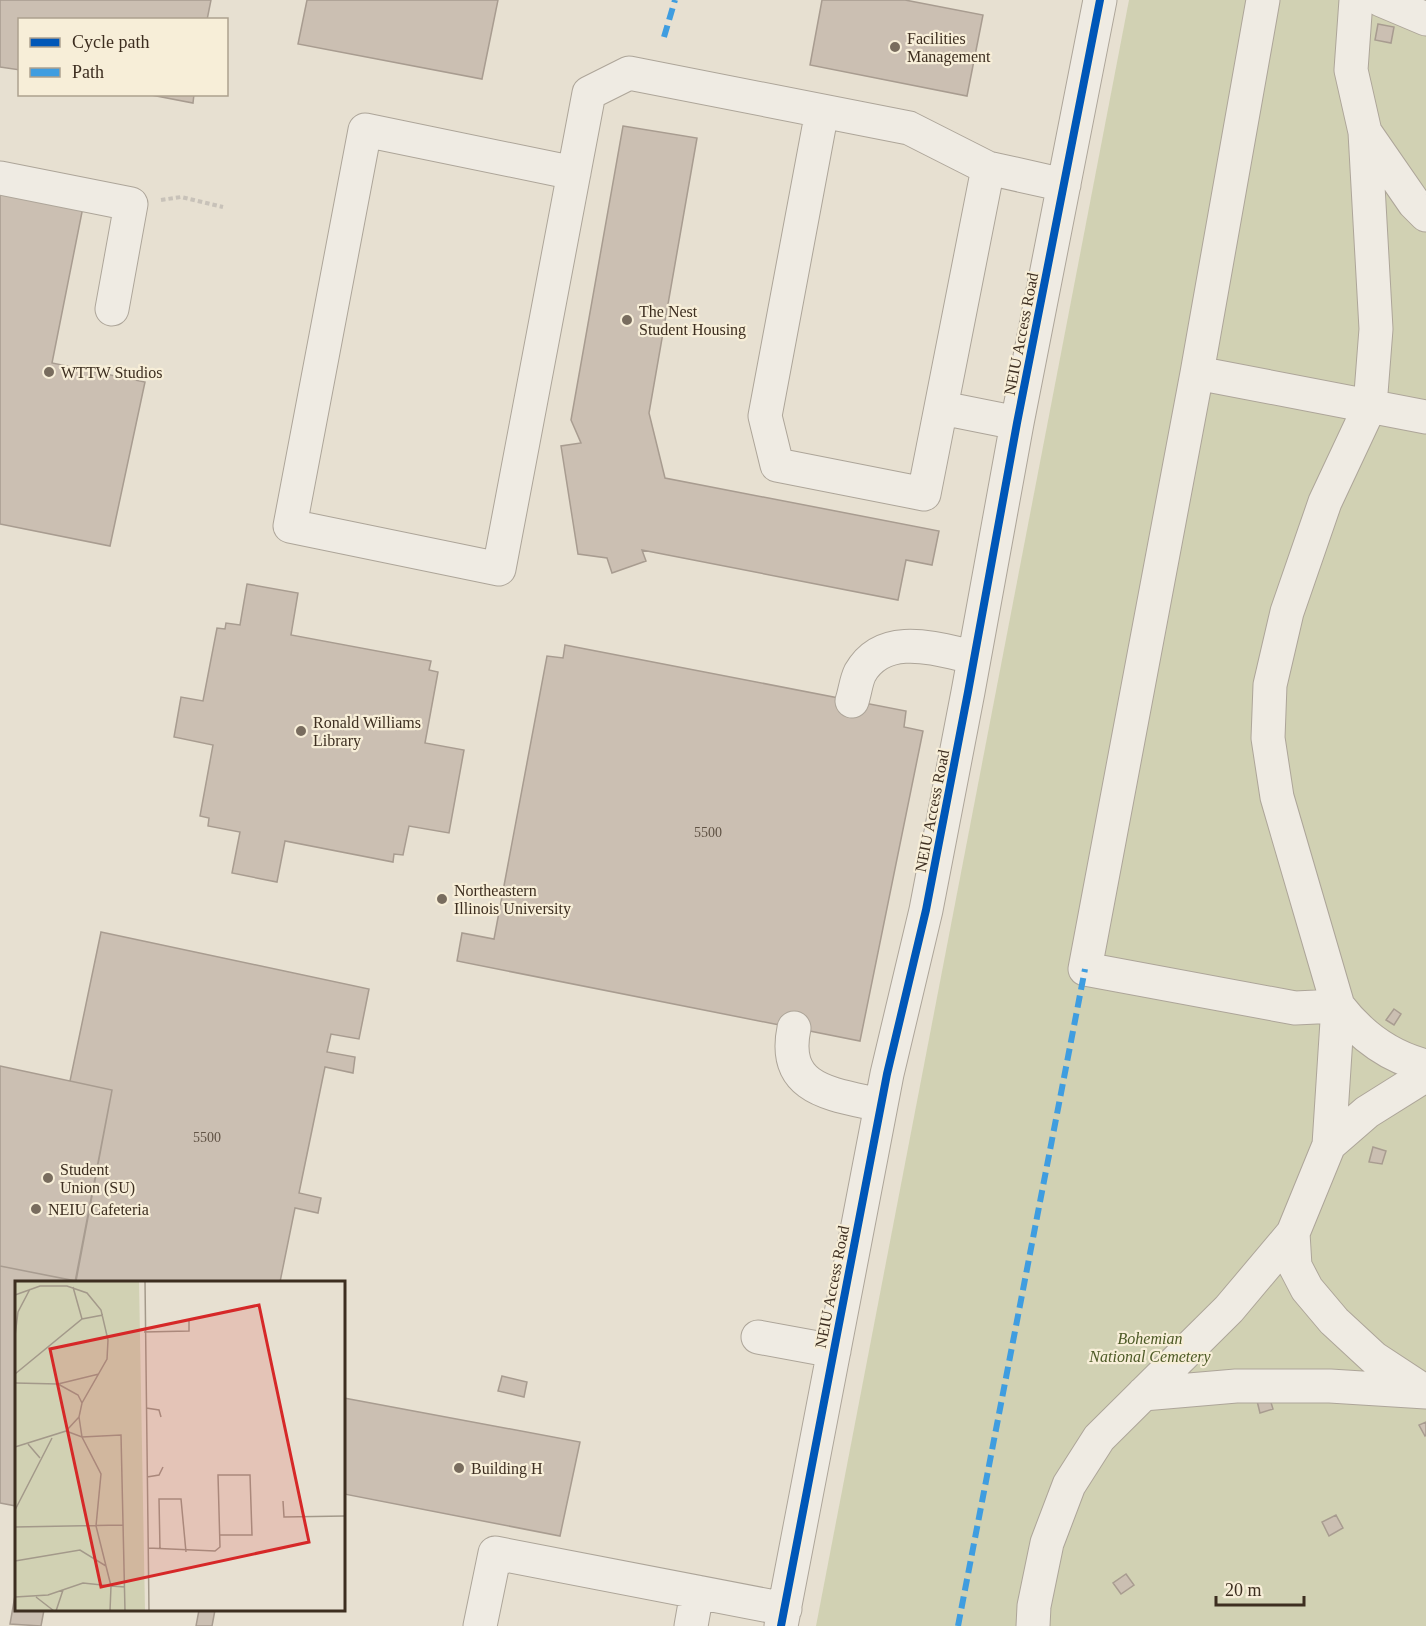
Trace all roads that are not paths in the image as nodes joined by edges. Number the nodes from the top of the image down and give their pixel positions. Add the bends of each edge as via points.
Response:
1 (1100, 0) edge
2 (1263, 0) edge
3 (1356, 0) edge
4 (1382, 0) edge
5 (1426, 19) edge
6 (822, 111) junction
7 (1365, 132) junction
8 (988, 168) junction
9 (573, 173) junction
10 (0, 178) edge
11 (1064, 185) junction
12 (1426, 214) edge
13 (112, 309) dead end
14 (1197, 373) junction
15 (1370, 406) junction
16 (942, 408) junction
17 (1426, 417) edge
18 (1017, 423) junction
19 (973, 657) junction
20 (852, 701) dead end
21 (1338, 1006) junction
22 (794, 1028) dead end
23 (1426, 1066) edge
24 (1426, 1075) edge
25 (880, 1105) junction
26 (1329, 1145) junction
27 (1293, 1233) junction
28 (758, 1336) dead end
29 (834, 1351) junction
30 (1426, 1392) edge
31 (1143, 1394) junction
32 (697, 1592) junction
33 (783, 1618) edge
34 (480, 1626) edge
35 (691, 1626) edge
36 (1033, 1626) edge

1 - 11 street, NEIU Access Road
2 - 14 street
3 - 7 street via 1351,70
4 - 5 street
6 - 8 street via 909,128
6 - 9 street via 629,73 589,93
6 - 16 street via 765,416 777,465 924,494
7 - 12 street via 1414,203
7 - 15 street via 1376,329
8 - 11 street
8 - 16 street
9 - 9 street via 364,130 290,526 500,569
10 - 13 street via 131,204
11 - 18 street, NEIU Access Road
14 - 15 street
14 - 21 street via 1085,969 1295,1008
15 - 17 street
15 - 21 street via 1325,502 1287,612 1270,685 1268,738 1277,797
16 - 18 street
18 - 19 street, NEIU Access Road
19 - 20 street via 927,647 890,648 860,673
19 - 25 street, NEIU Access Road via 926,910
21 - 23 street via 1354,1027 1389,1053
21 - 26 street
22 - 25 street via 792,1061 800,1076 818,1088
24 - 26 street via 1367,1112
25 - 29 street, NEIU Access Road
26 - 27 street
27 - 30 street via 1295,1266 1307,1289 1374,1358
27 - 31 street via 1229,1309
28 - 29 street
29 - 33 street, NEIU Access Road
30 - 31 street via 1236,1386
31 - 36 street via 1098,1438 1069,1485 1047,1543
32 - 33 street
32 - 34 street via 495,1553
32 - 35 street

